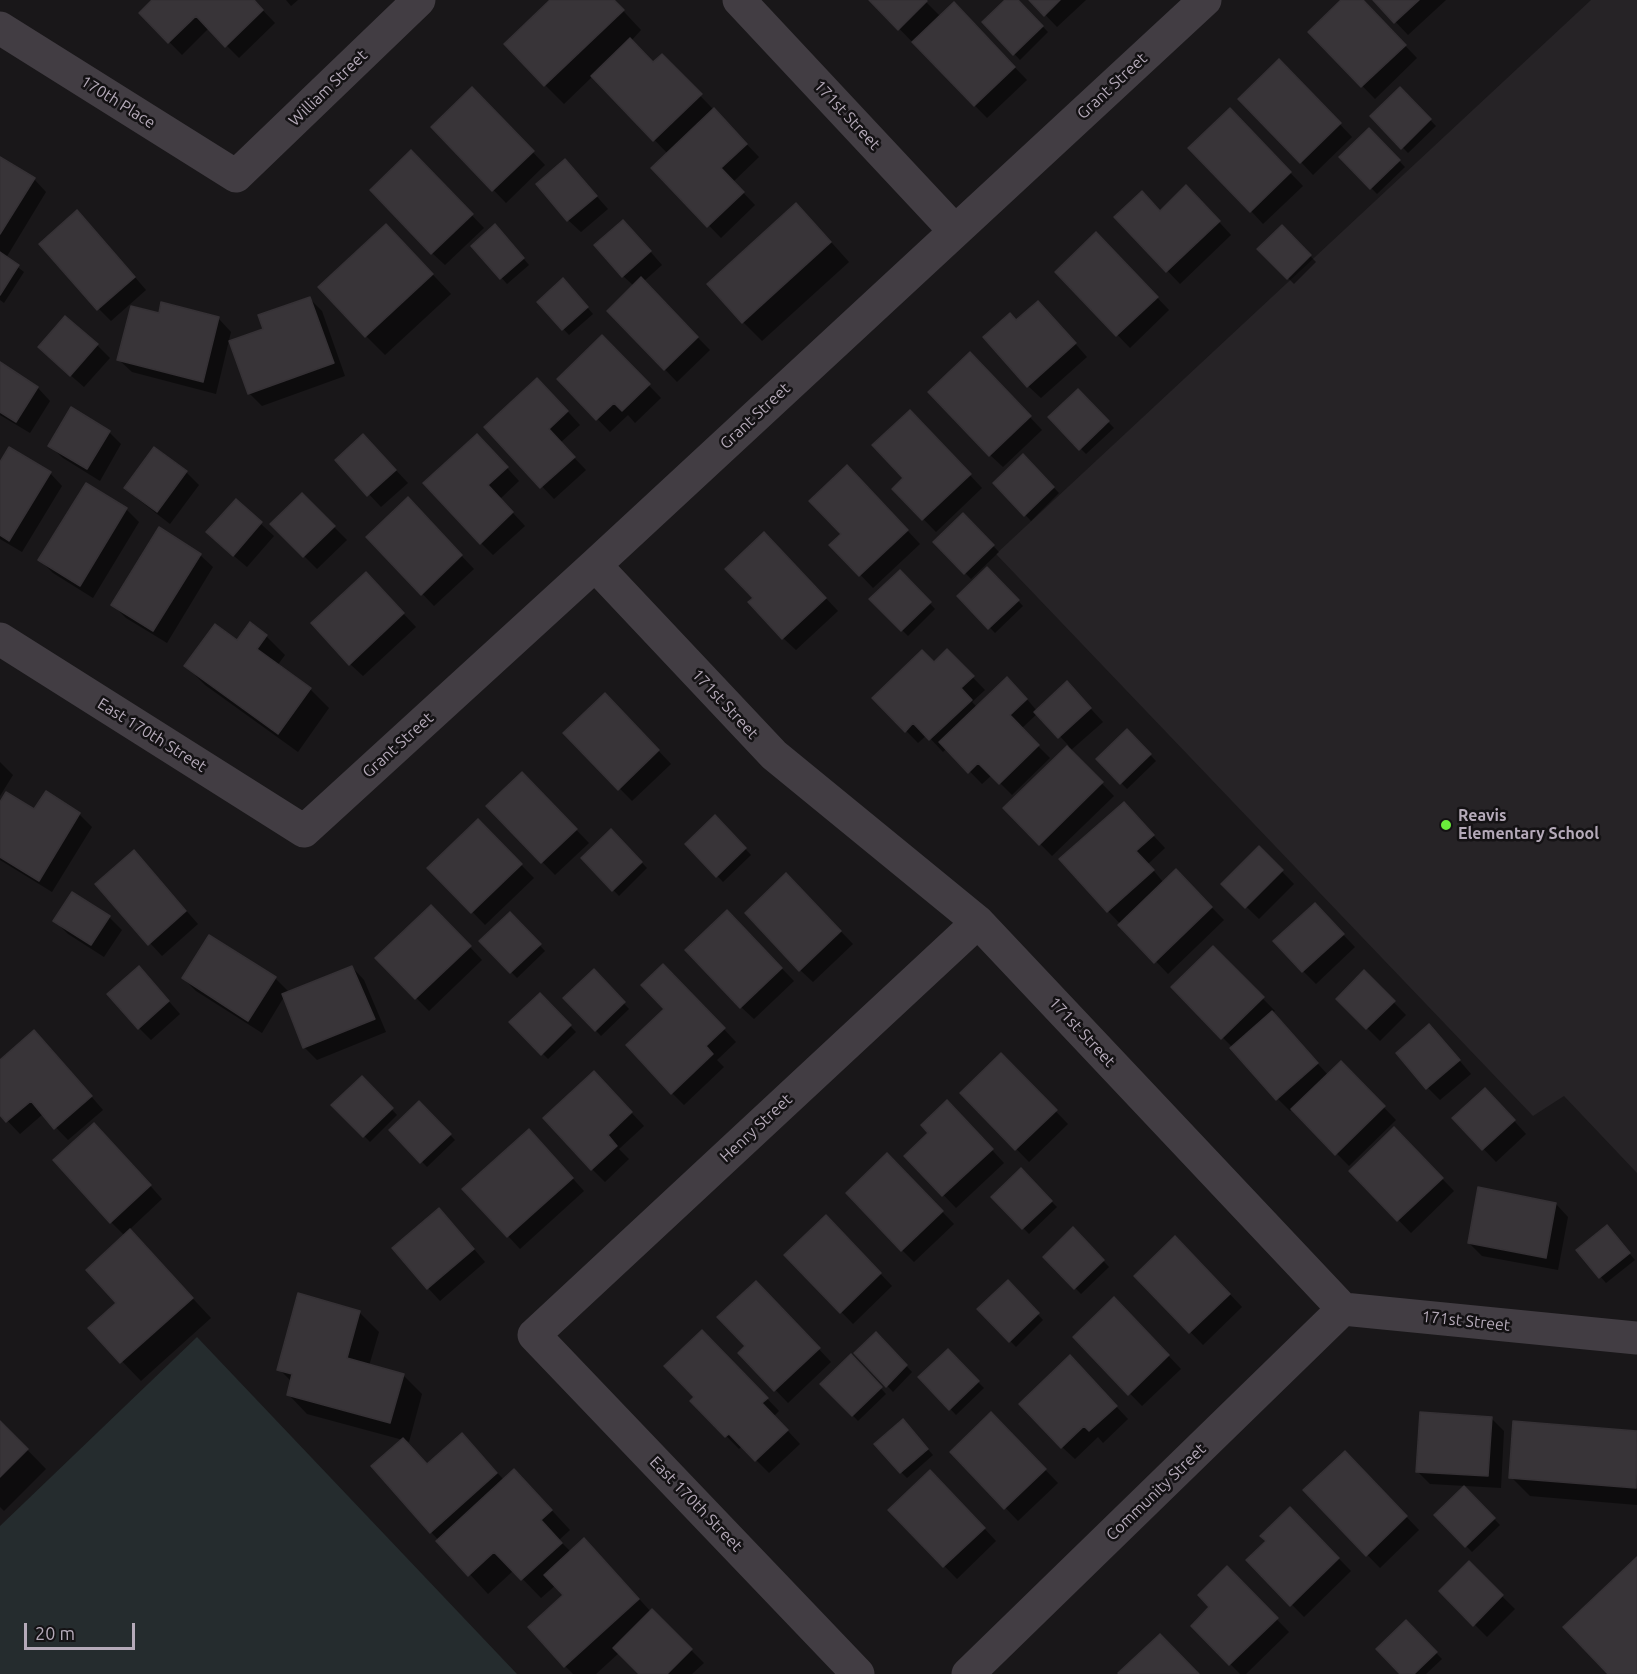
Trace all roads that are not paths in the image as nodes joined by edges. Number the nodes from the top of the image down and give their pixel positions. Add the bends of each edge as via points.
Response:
1 (419, 0) edge
2 (739, 0) edge
3 (1205, 0) edge
4 (0, 28) edge
5 (236, 176) joint
6 (955, 231) junction
7 (595, 565) junction
8 (0, 639) edge
9 (304, 831) joint
10 (978, 922) junction
11 (1343, 1309) junction
12 (534, 1335) joint
13 (1637, 1338) edge
14 (858, 1674) edge
15 (968, 1674) edge

1 - 5 street, William Street
2 - 6 street, 171st Street
3 - 6 street, Grant Street
4 - 5 street, 170th Place
6 - 7 street, Grant Street
7 - 9 street, Grant Street
7 - 10 street, 171st Street via 774,755
8 - 9 street, East 170th Street
10 - 11 street, 171st Street
10 - 12 street, Henry Street
11 - 13 street, 171st Street
11 - 15 street, Community Street
12 - 14 street, East 170th Street

